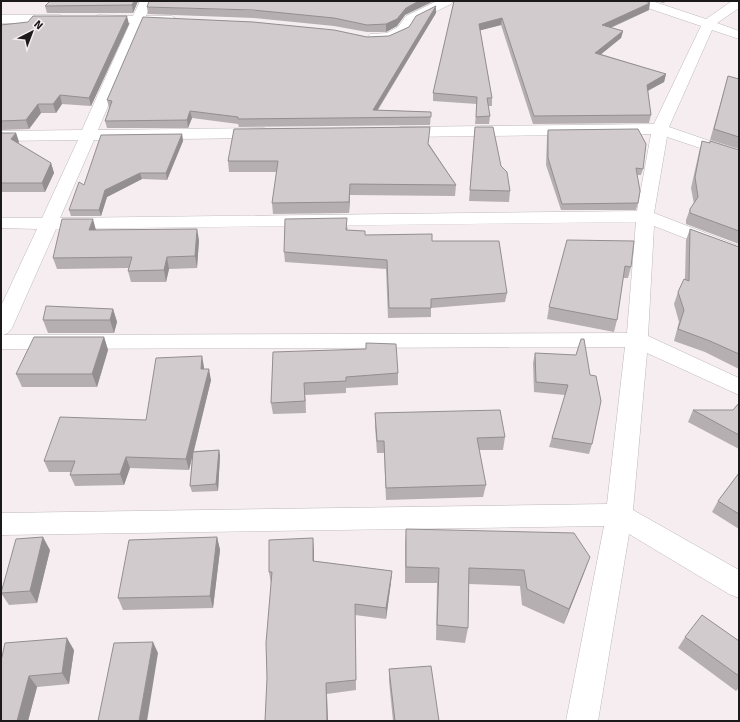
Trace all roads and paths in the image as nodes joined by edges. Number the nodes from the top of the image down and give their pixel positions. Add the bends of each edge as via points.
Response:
1 (146, 1) edge
2 (447, 1) edge
3 (640, 1) edge
4 (739, 2) edge
5 (138, 18) junction
6 (1, 19) edge
7 (70, 19) edge
8 (85, 19) edge
9 (184, 20) edge
10 (708, 24) junction
11 (739, 35) edge
12 (361, 36) edge
13 (660, 129) junction
14 (381, 132) edge
15 (278, 133) edge
16 (86, 135) junction
17 (1, 136) edge
18 (739, 156) edge
19 (645, 216) junction
20 (1, 223) edge
21 (49, 224) junction
22 (739, 253) edge
23 (1, 328) edge
24 (637, 340) junction
25 (1, 342) edge
26 (739, 387) edge
27 (619, 515) junction
28 (1, 524) edge
29 (739, 585) edge
30 (582, 721) edge

1 - 5 street
2 - 12 street via 410,19 403,30 389,37
3 - 10 street
4 - 10 street
5 - 8 street
5 - 9 street
5 - 16 street
6 - 7 street
10 - 11 street
10 - 13 street
13 - 14 street
13 - 18 street
13 - 19 street
15 - 16 street
16 - 17 street
16 - 21 street
19 - 21 street
19 - 22 street
19 - 24 street
20 - 21 street
21 - 23 street
24 - 25 street
24 - 26 street
24 - 27 street
27 - 28 street
27 - 29 street
27 - 30 street

